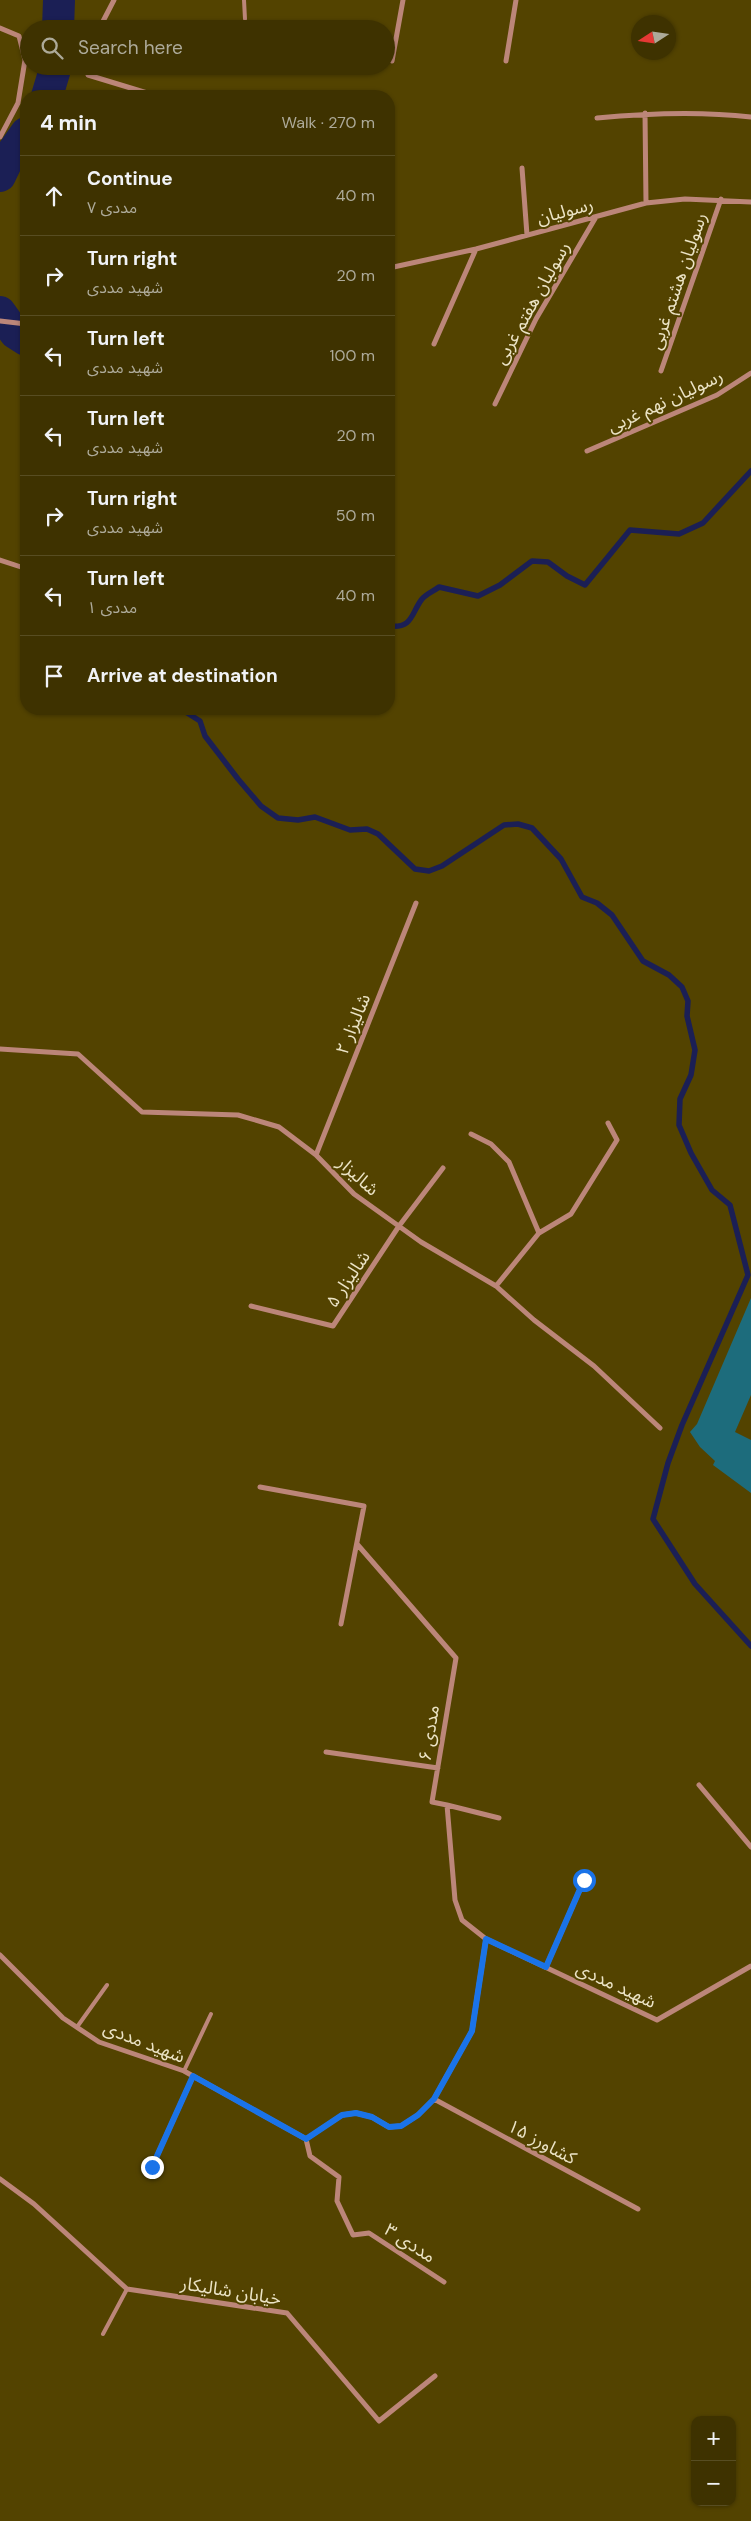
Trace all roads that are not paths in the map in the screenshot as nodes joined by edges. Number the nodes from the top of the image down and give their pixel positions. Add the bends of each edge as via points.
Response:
1 (114, 0) edge
2 (244, 0) edge
3 (403, 0) edge
4 (516, 0) edge
5 (244, 19) dead end
6 (104, 20) edge
7 (0, 28) edge
8 (20, 40) edge
9 (395, 44) edge
10 (506, 61) dead end
11 (23, 75) edge
12 (88, 75) edge
13 (20, 90) edge
14 (137, 90) edge
15 (20, 91) edge
16 (645, 113) junction
17 (597, 118) dead end
18 (751, 118) edge
19 (0, 137) edge
20 (522, 168) dead end
21 (721, 199) junction
22 (751, 202) edge
23 (646, 203) junction
24 (596, 216) junction
25 (527, 235) junction
26 (476, 249) junction
27 (395, 267) edge
28 (0, 322) edge
29 (20, 323) edge
30 (434, 344) dead end
31 (661, 371) dead end
32 (751, 373) edge
33 (495, 404) dead end
34 (587, 451) dead end
35 (0, 560) edge
36 (20, 567) edge
37 (416, 903) dead end
38 (0, 1049) edge
39 (608, 1124) dead end
40 (471, 1134) dead end
41 (316, 1155) junction
42 (443, 1168) dead end
43 (399, 1226) junction
44 (538, 1233) junction
45 (496, 1286) junction
46 (251, 1306) dead end
47 (660, 1428) dead end
48 (260, 1487) dead end
49 (357, 1544) junction
50 (341, 1624) dead end
51 (326, 1752) dead end
52 (438, 1768) junction
53 (699, 1785) dead end
54 (448, 1805) junction
55 (499, 1818) dead end
56 (751, 1847) edge
57 (584, 1880) dead end
58 (486, 1939) junction
59 (0, 1955) edge
60 (751, 1966) edge
61 (546, 1967) junction
62 (107, 1985) dead end
63 (211, 2014) dead end
64 (77, 2027) junction
65 (184, 2071) junction
66 (193, 2076) junction
67 (434, 2099) junction
68 (306, 2139) junction
69 (152, 2167) dead end
70 (0, 2179) edge
71 (638, 2209) dead end
72 (444, 2282) dead end
73 (127, 2289) junction
74 (103, 2334) dead end
75 (435, 2376) dead end

1 - 6 street
2 - 5 lane
3 - 9 street
4 - 10 street
7 - 8 street via 19,36
11 - 13 street
12 - 14 street
15 - 19 street via 18,103
16 - 17 street
16 - 18 street via 717,113
16 - 23 street
20 - 25 street
21 - 22 street, رسولیان
21 - 23 street, رسولیان
21 - 31 street, رسولیان هشتم غربی
23 - 24 street, رسولیان
24 - 25 street, رسولیان
24 - 33 street, رسولیان هفتم غربی via 536,318
25 - 26 street, رسولیان
26 - 27 street, رسولیان
26 - 30 street
28 - 29 street
32 - 34 street, رسولیان نهم غربی via 717,395
35 - 36 street
37 - 41 street, شالیزار ۲
38 - 41 street, شالیزار via 78,1054 142,1112 238,1115 279,1127
39 - 44 street via 617,1140 571,1214
40 - 44 street via 491,1144 508,1162
41 - 43 street, شالیزار via 354,1194
42 - 43 street
43 - 45 street, شالیزار
43 - 46 street, شالیزار ۵ via 333,1326
44 - 45 street
45 - 47 street, شالیزار via 594,1366
48 - 49 street via 364,1506
49 - 50 street
49 - 52 street, مددی ۶ via 456,1658
51 - 52 street
52 - 54 street, مددی ۶ via 432,1802
53 - 56 street
54 - 55 street
54 - 58 street via 455,1900 462,1920
57 - 61 street
58 - 61 street, شهید مددی
58 - 67 street via 472,2031
59 - 64 street, شهید مددی
60 - 61 street, شهید مددی via 657,2020
62 - 64 lane
63 - 65 lane
64 - 65 street, شهید مددی via 100,2042
65 - 66 street, شهید مددی
66 - 68 street, شهید مددی
66 - 69 street
67 - 68 street via 401,2126 389,2127 372,2117 356,2113 342,2115
67 - 71 street, کشاورز ۱۵
68 - 72 street, مددی ۳ via 310,2156 339,2177 337,2201 353,2235 369,2233
70 - 73 street via 34,2204
73 - 74 lane
73 - 75 street, خیابان شالیکار via 288,2313 380,2421

